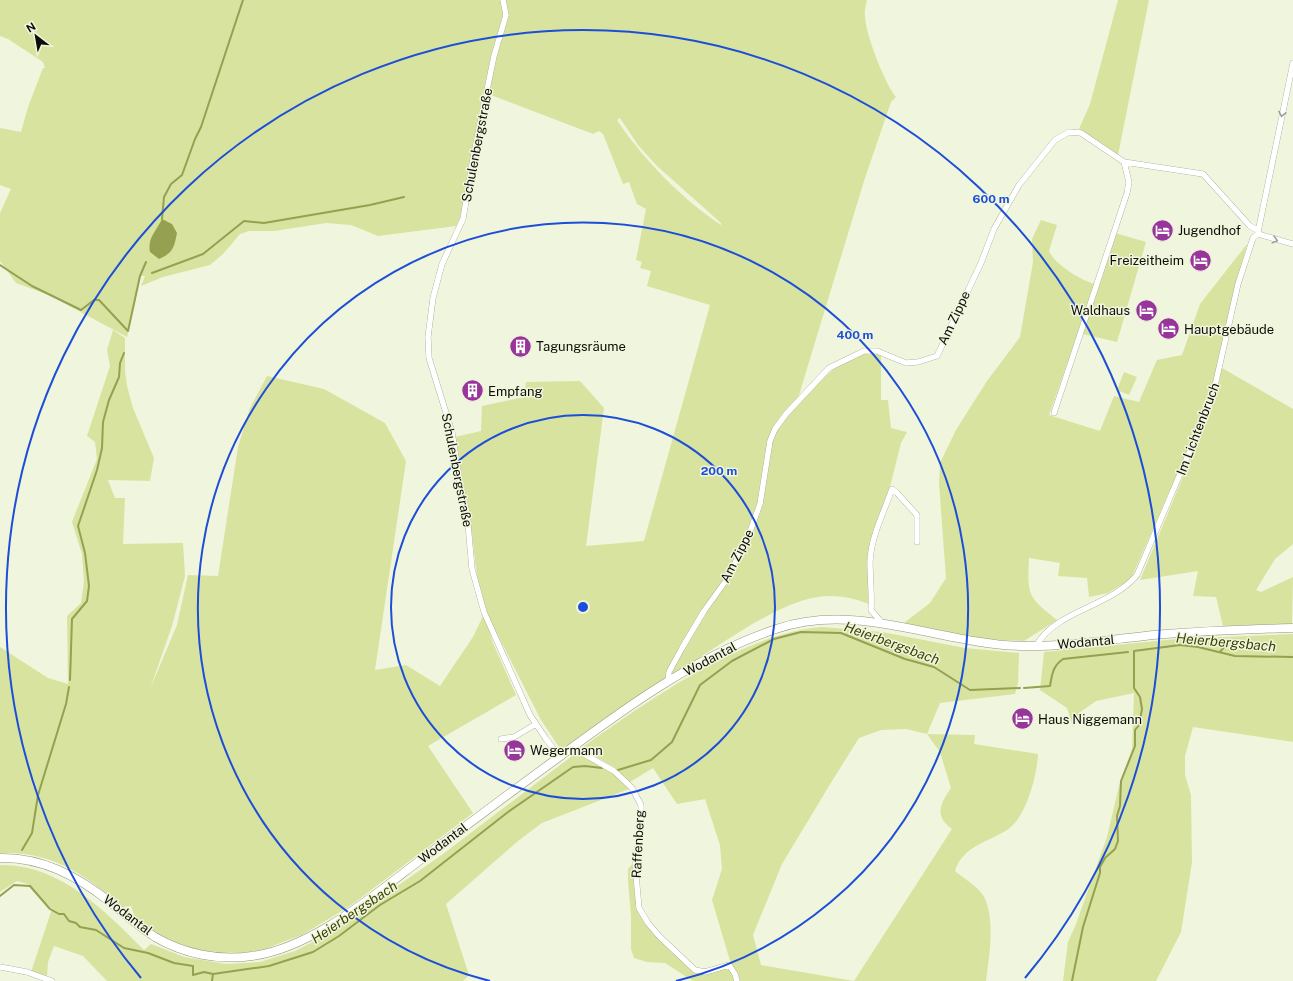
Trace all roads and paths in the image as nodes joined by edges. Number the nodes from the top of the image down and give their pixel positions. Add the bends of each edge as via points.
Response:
1 (503, 0) edge
2 (1293, 63) edge
3 (1124, 162) junction
4 (1258, 232) junction
5 (1293, 244) edge
6 (1054, 413) dead end
7 (917, 542) dead end
8 (882, 623) junction
9 (1293, 628) edge
10 (1036, 646) junction
11 (668, 682) junction
12 (536, 724) junction
13 (501, 739) dead end
14 (574, 746) junction
15 (560, 757) junction
16 (0, 858) edge
17 (0, 967) edge
18 (52, 981) edge
19 (737, 981) edge

1 - 12 street, Schulenbergstraße via 506,15 494,56 466,206 437,281 428,348 452,432 476,586 494,637
2 -> 4 street, Im Lichtenbruch
3 - 4 street, Am Zippe via 1203,174
3 - 6 street via 1128,182 1127,193
3 - 11 street, Am Zippe via 1081,133 1062,134 1042,156 1009,202 994,229 981,263 937,356 906,363 877,351 864,352 829,368 786,414 770,441 760,504 747,540 725,582 682,648 669,672
4 -> 5 street
4 - 10 street, Im Lichtenbruch via 1253,238 1240,278 1212,399 1137,575 1129,585 1115,594 1054,624
7 - 8 street via 917,515 898,492 892,489 873,542 870,560 871,610
8 - 10 main road, Wodantal via 967,641
8 - 11 main road, Wodantal via 849,619 821,620 776,628 741,643
9 - 10 main road, Wodantal via 1166,634
11 - 14 main road, Wodantal
12 - 13 street via 514,737
12 - 15 street, Schulenbergstraße
14 - 15 main road, Wodantal
14 - 19 street, Raffenberg via 614,771 632,788 641,805 635,870 639,908 648,923 695,970 705,972 729,965
15 - 16 main road, Wodantal via 341,918 290,946 255,956 218,957 177,947 152,935 93,889 67,873 30,860
17 - 18 street via 27,972

